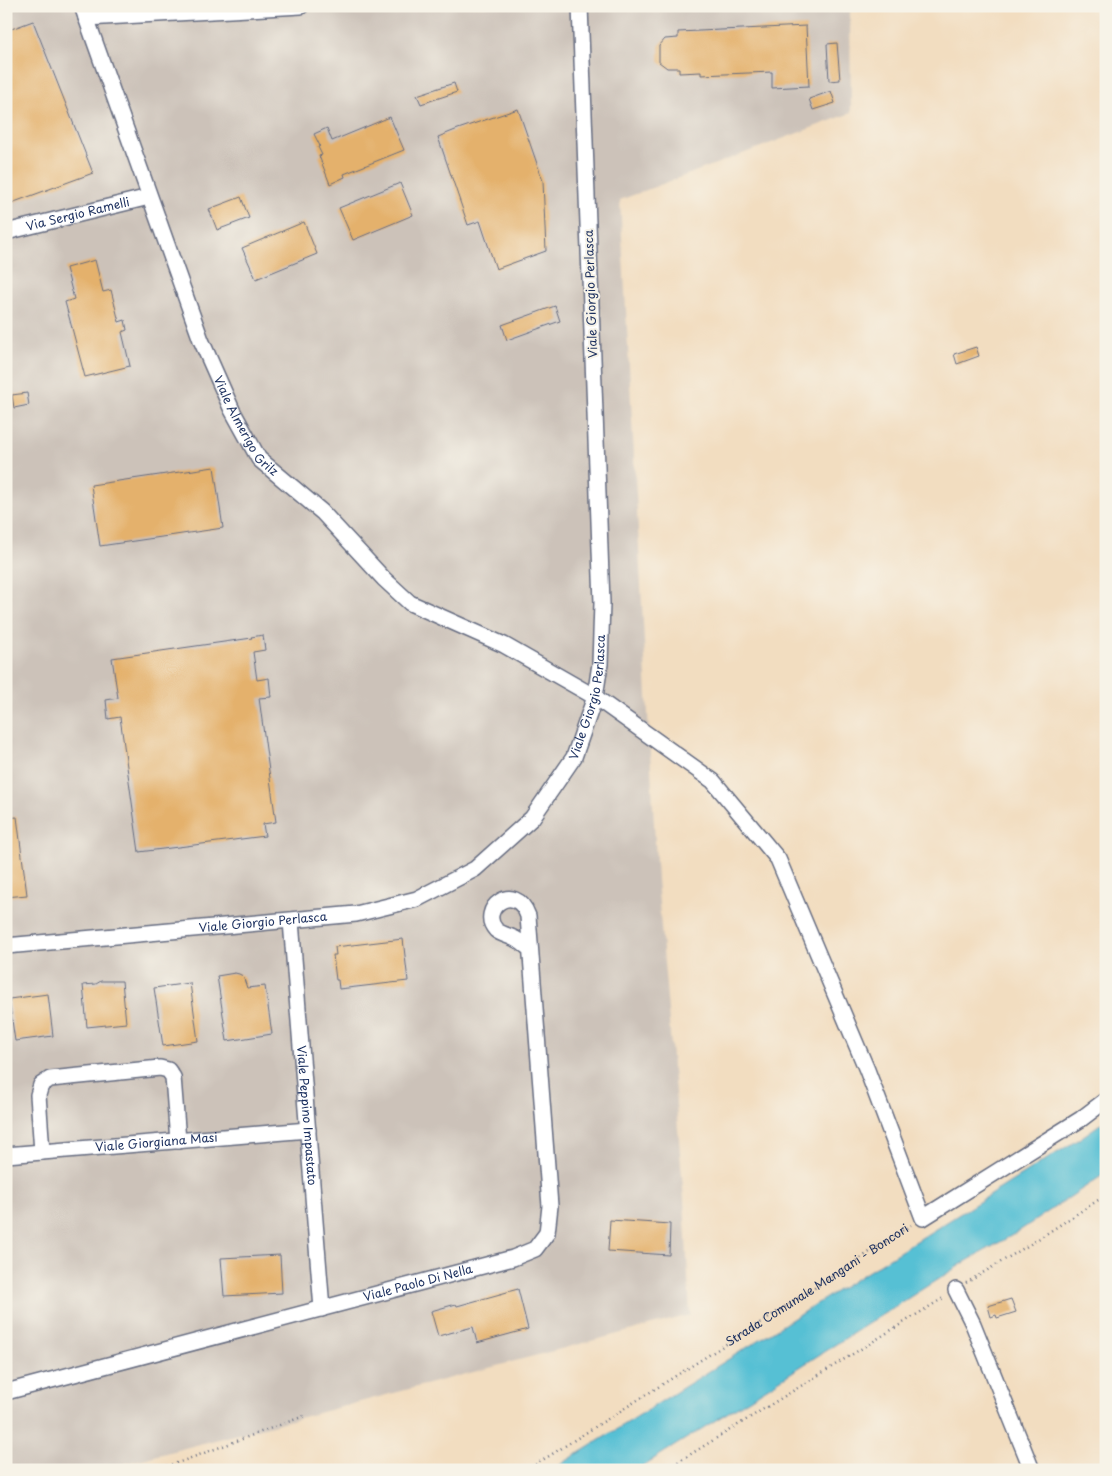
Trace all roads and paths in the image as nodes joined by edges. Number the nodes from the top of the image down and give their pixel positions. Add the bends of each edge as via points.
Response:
1 (301, 6) edge
2 (580, 6) edge
3 (84, 12) edge
4 (149, 197) junction
5 (6, 232) edge
6 (595, 697) junction
7 (291, 920) junction
8 (6, 946) edge
9 (530, 949) dead end
10 (1106, 1100) edge
11 (308, 1130) junction
12 (178, 1141) junction
13 (42, 1152) junction
14 (6, 1155) edge
15 (1106, 1194) edge
16 (923, 1218) junction
17 (956, 1290) junction
18 (322, 1309) junction
19 (6, 1392) edge
20 (304, 1416) dead end
21 (152, 1470) edge
22 (527, 1470) edge
23 (665, 1470) edge
24 (1032, 1470) edge

1 - 3 street
2 - 6 street, Viale Giorgio Perlasca via 602,603 600,664
3 - 4 street, Viale Almerigo Grilz
4 - 5 street, Via Sergio Ramelli
4 - 6 street, Viale Almerigo Grilz via 201,340 232,410 259,458 322,512 410,603 504,645
6 - 7 street, Viale Giorgio Perlasca via 574,757 532,818 475,869 417,899 356,914
6 - 16 street, Viale Almerigo Grilz via 713,781 778,858 867,1070
7 - 8 street, Viale Giorgio Perlasca
7 - 11 street, Viale Peppino Impastato
9 - 18 street, Viale Paolo Di Nella via 550,1206 546,1233 535,1249 513,1258
10 - 16 street
11 - 12 street, Viale Giorgiana Masi
11 - 18 street, Viale Peppino Impastato
12 - 13 street, Viale Giorgiana Masi
12 - 13 street via 173,1077 168,1070 160,1068 50,1079 41,1085 38,1095
13 - 14 street, Viale Giorgiana Masi
15 - 17 path
16 - 22 path, Strada Comunale Mangani - Boncori
17 - 23 path
17 - 24 street
18 - 19 street, Viale Paolo Di Nella
20 - 21 path

